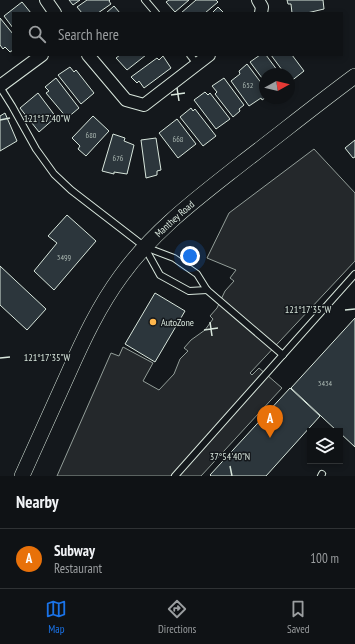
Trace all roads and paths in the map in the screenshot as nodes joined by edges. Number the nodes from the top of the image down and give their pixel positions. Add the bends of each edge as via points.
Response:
1 (46, 0) edge
2 (146, 0) edge
3 (258, 0) edge
4 (54, 12) edge
5 (155, 12) edge
6 (261, 12) edge
7 (41, 56) edge
8 (89, 56) edge
9 (205, 56) edge
10 (194, 59) edge
11 (355, 76) edge
12 (0, 87) edge
13 (145, 247) junction
14 (355, 274) edge
15 (207, 290) junction
16 (283, 356) junction
17 (22, 476) edge
18 (175, 476) edge

1 - 4 street
2 - 5 lane
3 - 6 street via 262,7
7 - 12 street
8 - 10 street via 126,100 144,105
9 - 10 street
11 - 13 street, Manthey Road via 189,205
12 - 13 lane via 36,149 54,174
13 - 15 lane via 174,258 197,274
13 - 15 lane via 160,275 189,291
13 - 17 street, Manthey Road via 120,276 86,334
14 - 16 lane
15 - 16 lane
16 - 18 lane

